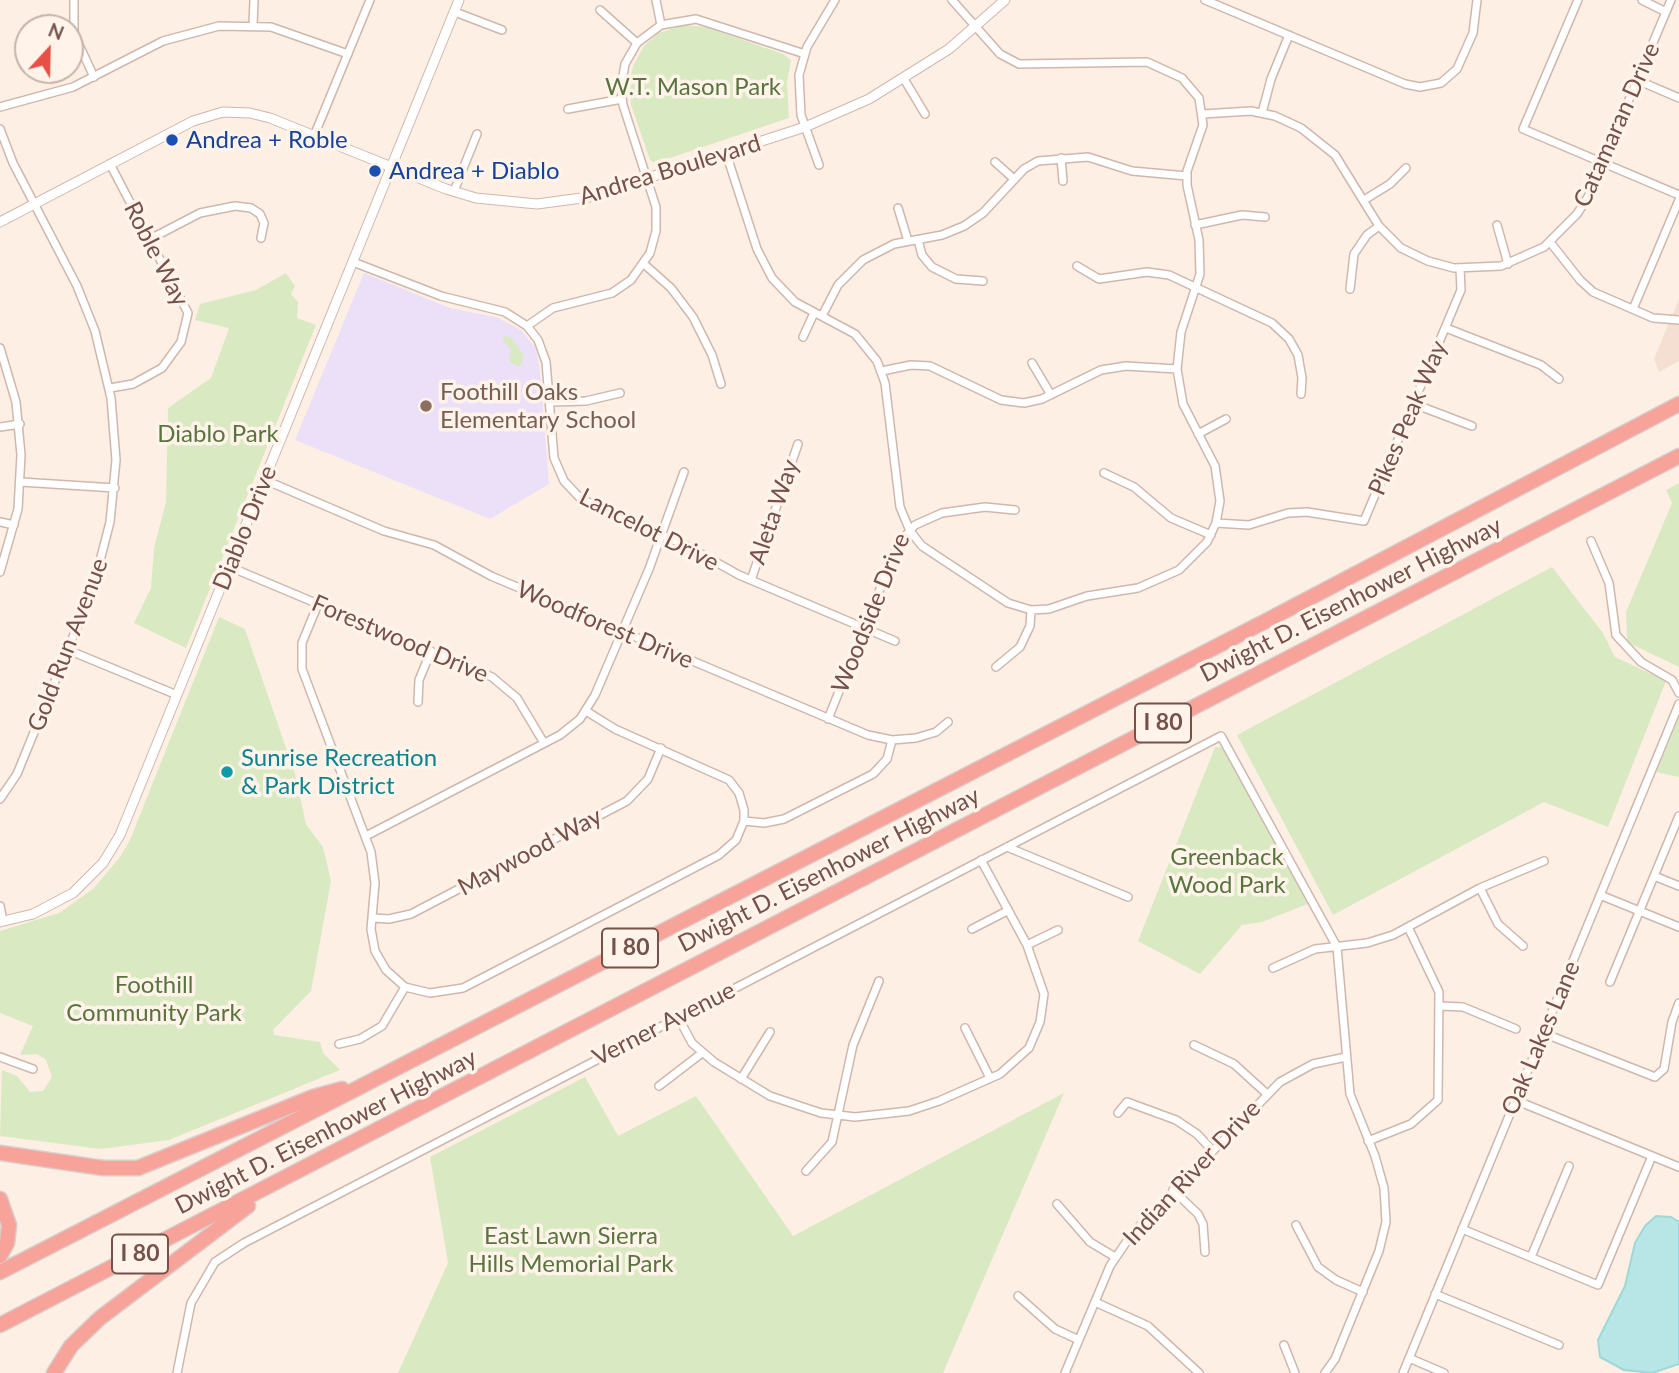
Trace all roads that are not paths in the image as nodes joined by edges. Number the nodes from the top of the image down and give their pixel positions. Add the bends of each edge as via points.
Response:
1 (74, 0) edge
2 (254, 0) edge
3 (370, 0) edge
4 (460, 0) edge
5 (656, 0) edge
6 (835, 0) edge
7 (952, 0) edge
8 (1005, 0) edge
9 (1205, 0) edge
10 (1477, 0) edge
11 (1578, 0) edge
12 (1642, 0) edge
13 (1671, 0) edge
14 (600, 10) dead end
15 (455, 12) junction
16 (1666, 12) junction
17 (253, 25) junction
18 (661, 25) junction
19 (976, 27) junction
20 (502, 30) dead end
21 (1289, 35) junction
22 (637, 43) junction
23 (348, 54) junction
24 (804, 54) junction
25 (94, 77) junction
26 (904, 79) junction
27 (1637, 80) junction
28 (1679, 98) edge
29 (622, 99) junction
30 (0, 107) edge
31 (568, 109) dead end
32 (1262, 113) junction
33 (925, 114) dead end
34 (1203, 114) junction
35 (805, 127) junction
36 (0, 129) edge
37 (477, 134) dead end
38 (314, 136) junction
39 (726, 153) junction
40 (1061, 158) junction
41 (995, 162) dead end
42 (1603, 163) junction
43 (110, 164) junction
44 (819, 165) dead end
45 (392, 167) junction
46 (1406, 168) dead end
47 (1187, 176) junction
48 (648, 179) junction
49 (1014, 179) junction
50 (1063, 181) dead end
51 (454, 191) junction
52 (1679, 197) edge
53 (1364, 200) junction
54 (34, 204) junction
55 (898, 208) dead end
56 (1265, 217) dead end
57 (0, 222) edge
58 (1195, 225) junction
59 (1497, 225) dead end
60 (1379, 226) junction
61 (261, 237) dead end
62 (150, 239) junction
63 (918, 240) junction
64 (908, 241) junction
65 (1550, 242) junction
66 (354, 262) junction
67 (644, 264) junction
68 (1508, 264) junction
69 (1077, 266) dead end
70 (1460, 268) junction
71 (983, 281) dead end
72 (1197, 288) junction
73 (1349, 289) dead end
74 (1633, 309) junction
75 (818, 314) junction
76 (1679, 320) edge
77 (527, 326) junction
78 (1446, 328) junction
79 (803, 337) dead end
80 (0, 348) edge
81 (1032, 363) dead end
82 (1177, 369) junction
83 (881, 372) junction
84 (1559, 379) dead end
85 (720, 384) dead end
86 (110, 388) junction
87 (620, 393) dead end
88 (1301, 394) dead end
89 (1051, 395) junction
90 (549, 402) junction
91 (1414, 404) junction
92 (1679, 404) edge
93 (1226, 419) dead end
94 (19, 424) junction
95 (1472, 426) dead end
96 (0, 427) edge
97 (1198, 434) junction
98 (798, 444) dead end
99 (1679, 456) edge
100 (684, 472) dead end
101 (1104, 473) dead end
102 (265, 480) junction
103 (21, 482) junction
104 (114, 488) junction
105 (1015, 510) dead end
106 (0, 522) edge
107 (1216, 523) junction
108 (14, 525) junction
109 (910, 531) junction
110 (661, 535) junction
111 (1211, 535) junction
112 (1591, 541) dead end
113 (230, 567) junction
114 (0, 572) edge
115 (751, 580) junction
116 (318, 604) junction
117 (1031, 610) junction
118 (866, 628) junction
119 (622, 632) junction
120 (895, 640) dead end
121 (68, 650) junction
122 (430, 651) junction
123 (996, 667) dead end
124 (1679, 693) edge
125 (177, 695) junction
126 (418, 702) dead end
127 (1679, 704) edge
128 (586, 711) junction
129 (828, 719) junction
130 (948, 722) dead end
131 (892, 740) junction
132 (544, 743) junction
133 (661, 748) junction
134 (0, 799) edge
135 (1679, 816) edge
136 (744, 821) junction
137 (366, 836) junction
138 (1007, 847) junction
139 (981, 860) junction
140 (1544, 861) dead end
141 (1654, 876) junction
142 (1679, 886) edge
143 (1480, 888) junction
144 (1600, 895) junction
145 (1128, 897) dead end
146 (0, 906) edge
147 (1007, 911) junction
148 (1640, 911) junction
149 (372, 918) junction
150 (1, 922) edge
151 (1408, 927) junction
152 (1679, 927) edge
153 (972, 929) dead end
154 (1058, 930) dead end
155 (1027, 946) junction
156 (1523, 946) dead end
157 (1337, 947) junction
158 (1273, 968) dead end
159 (879, 981) dead end
160 (1610, 982) dead end
161 (405, 987) junction
162 (1679, 1003) edge
163 (1440, 1006) junction
164 (678, 1017) junction
165 (965, 1028) dead end
166 (1516, 1030) dead end
167 (770, 1032) dead end
168 (1543, 1033) junction
169 (339, 1044) dead end
170 (1194, 1045) dead end
171 (702, 1053) junction
172 (0, 1057) edge
173 (1346, 1057) junction
174 (33, 1069) dead end
175 (990, 1078) junction
176 (741, 1079) junction
177 (363, 1083) junction
178 (659, 1086) dead end
179 (1267, 1094) junction
180 (1516, 1100) junction
181 (1118, 1113) dead end
182 (838, 1115) junction
183 (1368, 1141) junction
184 (1212, 1150) junction
185 (0, 1153) edge
186 (1652, 1156) junction
187 (1569, 1166) dead end
188 (1679, 1167) edge
189 (806, 1171) dead end
190 (281, 1182) junction
191 (1173, 1190) junction
192 (0, 1199) edge
193 (1056, 1204) dead end
194 (1296, 1225) dead end
195 (1462, 1229) junction
196 (1205, 1252) dead end
197 (0, 1256) edge
198 (1115, 1257) junction
199 (1531, 1257) junction
200 (0, 1272) edge
201 (1363, 1292) junction
202 (1435, 1294) junction
203 (1018, 1296) dead end
204 (1094, 1302) junction
205 (0, 1325) edge
206 (1079, 1340) junction
207 (1284, 1345) dead end
208 (1559, 1345) dead end
209 (1409, 1358) junction
210 (54, 1373) edge
211 (177, 1373) edge
212 (1065, 1373) edge
213 (1199, 1373) edge
214 (1295, 1373) edge
215 (1325, 1373) edge
216 (1403, 1373) edge
217 (1444, 1373) edge

1 - 25 street via 74,34
2 - 17 street
3 - 23 street
4 - 15 street, Diablo Drive
5 - 18 street
6 - 24 street
7 - 19 street
8 - 19 street, Andrea Boulevard
9 - 21 street
10 - 21 street via 1462,60 1445,80 1431,86 1405,84
11 - 42 street via 1523,129
12 - 16 street
13 - 16 street, Catamaran Drive
14 - 22 street
15 - 20 street
15 - 45 street, Diablo Drive
16 - 27 street, Catamaran Drive
17 - 23 street via 290,32
17 - 25 street via 219,26 178,35
18 - 22 street
18 - 24 street via 684,19 708,21
19 - 26 street, Andrea Boulevard
19 - 34 street via 1000,54 1019,64 1141,61 1158,66 1186,81 1199,98
21 - 32 street
22 - 29 street via 623,70
23 - 38 street
24 - 35 street via 798,86
25 - 30 street via 57,93
26 - 33 street
26 - 35 street, Andrea Boulevard
27 - 28 street
27 - 42 street, Catamaran Drive
29 - 31 street
29 - 48 street
32 - 34 street, Catamaran Drive
32 - 53 street, Catamaran Drive via 1289,121 1325,145
34 - 47 street
35 - 39 street, Andrea Boulevard
35 - 44 street
36 - 54 street, Gold Run Avenue
37 - 51 street
38 - 43 street, Andrea Boulevard via 260,115 223,112 193,121
38 - 45 street, Andrea Boulevard
39 - 48 street, Andrea Boulevard
39 - 75 street, Woodside Drive via 766,269 786,295
40 - 47 street via 1094,157 1132,170
40 - 49 street via 1033,163
40 - 50 street
41 - 49 street
42 - 52 street
42 - 65 street, Catamaran Drive via 1577,214
43 - 54 street, Andrea Boulevard
43 - 62 street, Roble Way
45 - 51 street, Andrea Boulevard
45 - 66 street, Diablo Drive
46 - 53 street
47 - 58 street
48 - 51 street, Andrea Boulevard via 555,203 502,202
48 - 67 street via 657,219 654,242
49 - 63 street via 974,220 953,232
52 - 74 street
53 - 60 street, Catamaran Drive
54 - 57 street, Andrea Boulevard
54 - 86 street, Gold Run Avenue via 91,318
55 - 64 street
56 - 58 street via 1237,215
58 - 72 street via 1201,260
59 - 68 street
60 - 70 street, Catamaran Drive via 1394,243 1414,255
60 - 73 street via 1354,254
61 - 62 street via 264,223 260,214 235,206 200,213
62 - 86 street, Roble Way via 187,309 185,331 169,360 153,375
63 - 64 street
63 - 71 street via 932,268 956,278
64 - 75 street via 883,248 853,268
65 - 68 street, Catamaran Drive
65 - 74 street via 1588,288
66 - 77 street via 442,296 505,312
66 - 102 street, Diablo Drive
67 - 77 street via 612,293 553,309
67 - 85 street via 671,288 693,317
68 - 70 street, Catamaran Drive
69 - 72 street via 1099,279 1158,273
70 - 78 street, Pikes Peak Way via 1462,285
72 - 82 street via 1181,332
72 - 88 street via 1261,317 1285,335 1301,367
74 - 76 street via 1653,318
75 - 79 street
75 - 83 street, Woodside Drive via 855,334 871,351
77 - 90 street, Lancelot Drive via 543,351
78 - 84 street via 1541,365
78 - 91 street, Pikes Peak Way
80 - 94 street
81 - 89 street
82 - 89 street via 1113,368 1089,374
82 - 97 street via 1184,404
83 - 89 street via 898,366 930,366 1000,400 1018,403
83 - 109 street, Woodside Drive via 899,501
86 - 104 street, Gold Run Avenue via 116,439
87 - 90 street via 586,401
90 - 110 street, Lancelot Drive via 554,458 571,491 591,505
91 - 95 street
91 - 107 street, Pikes Peak Way via 1364,521 1288,513 1249,525
92 - 177 highway, Dwight D. Eisenhower Highway / I 80 via 1254,628
93 - 97 street
94 - 96 street
94 - 103 street
97 - 107 street via 1218,478
98 - 115 street, Aleta Way
99 - 190 highway, Dwight D. Eisenhower Highway / I 80
100 - 110 street
101 - 111 street via 1134,486 1171,518
102 - 113 street, Diablo Drive
102 - 119 street, Woodforest Drive via 384,531 434,545 491,576
103 - 104 street
103 - 108 street
104 - 121 street, Gold Run Avenue via 102,562
105 - 109 street via 956,510
106 - 108 street
107 - 111 street
108 - 114 street
109 - 117 street via 930,553 997,597
109 - 118 street, Woodside Drive via 891,554
110 - 115 street, Lancelot Drive
110 - 119 street
111 - 117 street via 1191,560 1153,583
112 - 124 street via 1609,583 1616,635 1641,662 1672,680
113 - 116 street, Forestwood Drive
113 - 125 street, Diablo Drive
115 - 118 street, Lancelot Drive
116 - 122 street, Forestwood Drive
116 - 137 street via 302,643 302,668
117 - 123 street via 1026,637
118 - 120 street, Lancelot Drive
118 - 129 street, Woodside Drive
119 - 128 street
119 - 129 street, Woodforest Drive
121 - 125 street
121 - 134 street, Gold Run Avenue via 17,774
122 - 126 street via 419,680
122 - 132 street, Forestwood Drive via 492,677 510,690
125 - 150 street, Diablo Drive via 120,835 103,863 60,901
127 - 144 street, Oak Lakes Lane
128 - 132 street via 566,731
128 - 133 street
129 - 131 street, Woodforest Drive
130 - 131 street, Woodforest Drive via 923,737
131 - 136 street via 887,759 873,774 784,819
132 - 137 street
133 - 136 street via 729,780 742,799
133 - 149 street, Maywood Way via 648,779 627,801 411,914
135 - 141 street
136 - 161 street via 736,841 719,855 463,988 430,993
137 - 149 street via 374,867
138 - 139 street, Verner Avenue
138 - 145 street
138 - 157 street, Verner Avenue via 1222,736
139 - 147 street
139 - 164 street, Verner Avenue
140 - 143 street
141 - 142 street
141 - 148 street
143 - 151 street
143 - 156 street via 1498,924
144 - 148 street
144 - 168 street, Oak Lakes Lane
146 - 150 street
147 - 153 street
147 - 155 street
148 - 152 street
148 - 160 street
149 - 161 street via 372,940 380,961
151 - 157 street via 1367,943
151 - 163 street via 1433,975
154 - 155 street
155 - 175 street via 1044,994 1040,1022 1021,1056
157 - 158 street via 1315,949
157 - 173 street
159 - 182 street via 853,1045
161 - 169 street via 382,1026
162 - 168 street via 1664,1069 1655,1077
163 - 166 street via 1463,1007
163 - 183 street via 1438,1100 1411,1124
164 - 171 street
164 - 211 street, Verner Avenue via 215,1262 191,1303
165 - 175 street
167 - 176 street
168 - 180 street, Oak Lakes Lane
170 - 179 street via 1229,1061
171 - 176 street
171 - 178 street
172 - 174 street
173 - 179 street, Indian River Drive via 1301,1069
173 - 183 street via 1350,1094
175 - 182 street via 909,1111
176 - 182 street via 786,1103
177 - 185 highway via 313,1097 138,1168 103,1168
177 - 200 highway, Dwight D. Eisenhower Highway / I 80
179 - 184 street, Indian River Drive
180 - 186 street
180 - 195 street, Oak Lakes Lane
181 - 184 street via 1127,1102 1176,1120
182 - 189 street via 832,1142
183 - 201 street via 1384,1188 1386,1222
184 - 191 street, Indian River Drive
186 - 188 street
186 - 199 street via 1598,1285
187 - 199 street
190 - 205 highway, Dwight D. Eisenhower Highway / I 80
190 - 210 highway via 100,1318 71,1346
191 - 196 street via 1198,1214
191 - 198 street, Indian River Drive
192 - 197 highway via 9,1225
193 - 198 street via 1090,1242
194 - 201 street via 1318,1268
195 - 199 street
195 - 202 street, Oak Lakes Lane
198 - 204 street, Indian River Drive
201 - 215 street
202 - 208 street
202 - 209 street, Oak Lakes Lane
203 - 206 street via 1055,1329
204 - 206 street, Indian River Drive
204 - 213 street via 1148,1326
206 - 212 street, Indian River Drive
207 - 214 street
209 - 216 street, Oak Lakes Lane
209 - 217 street

